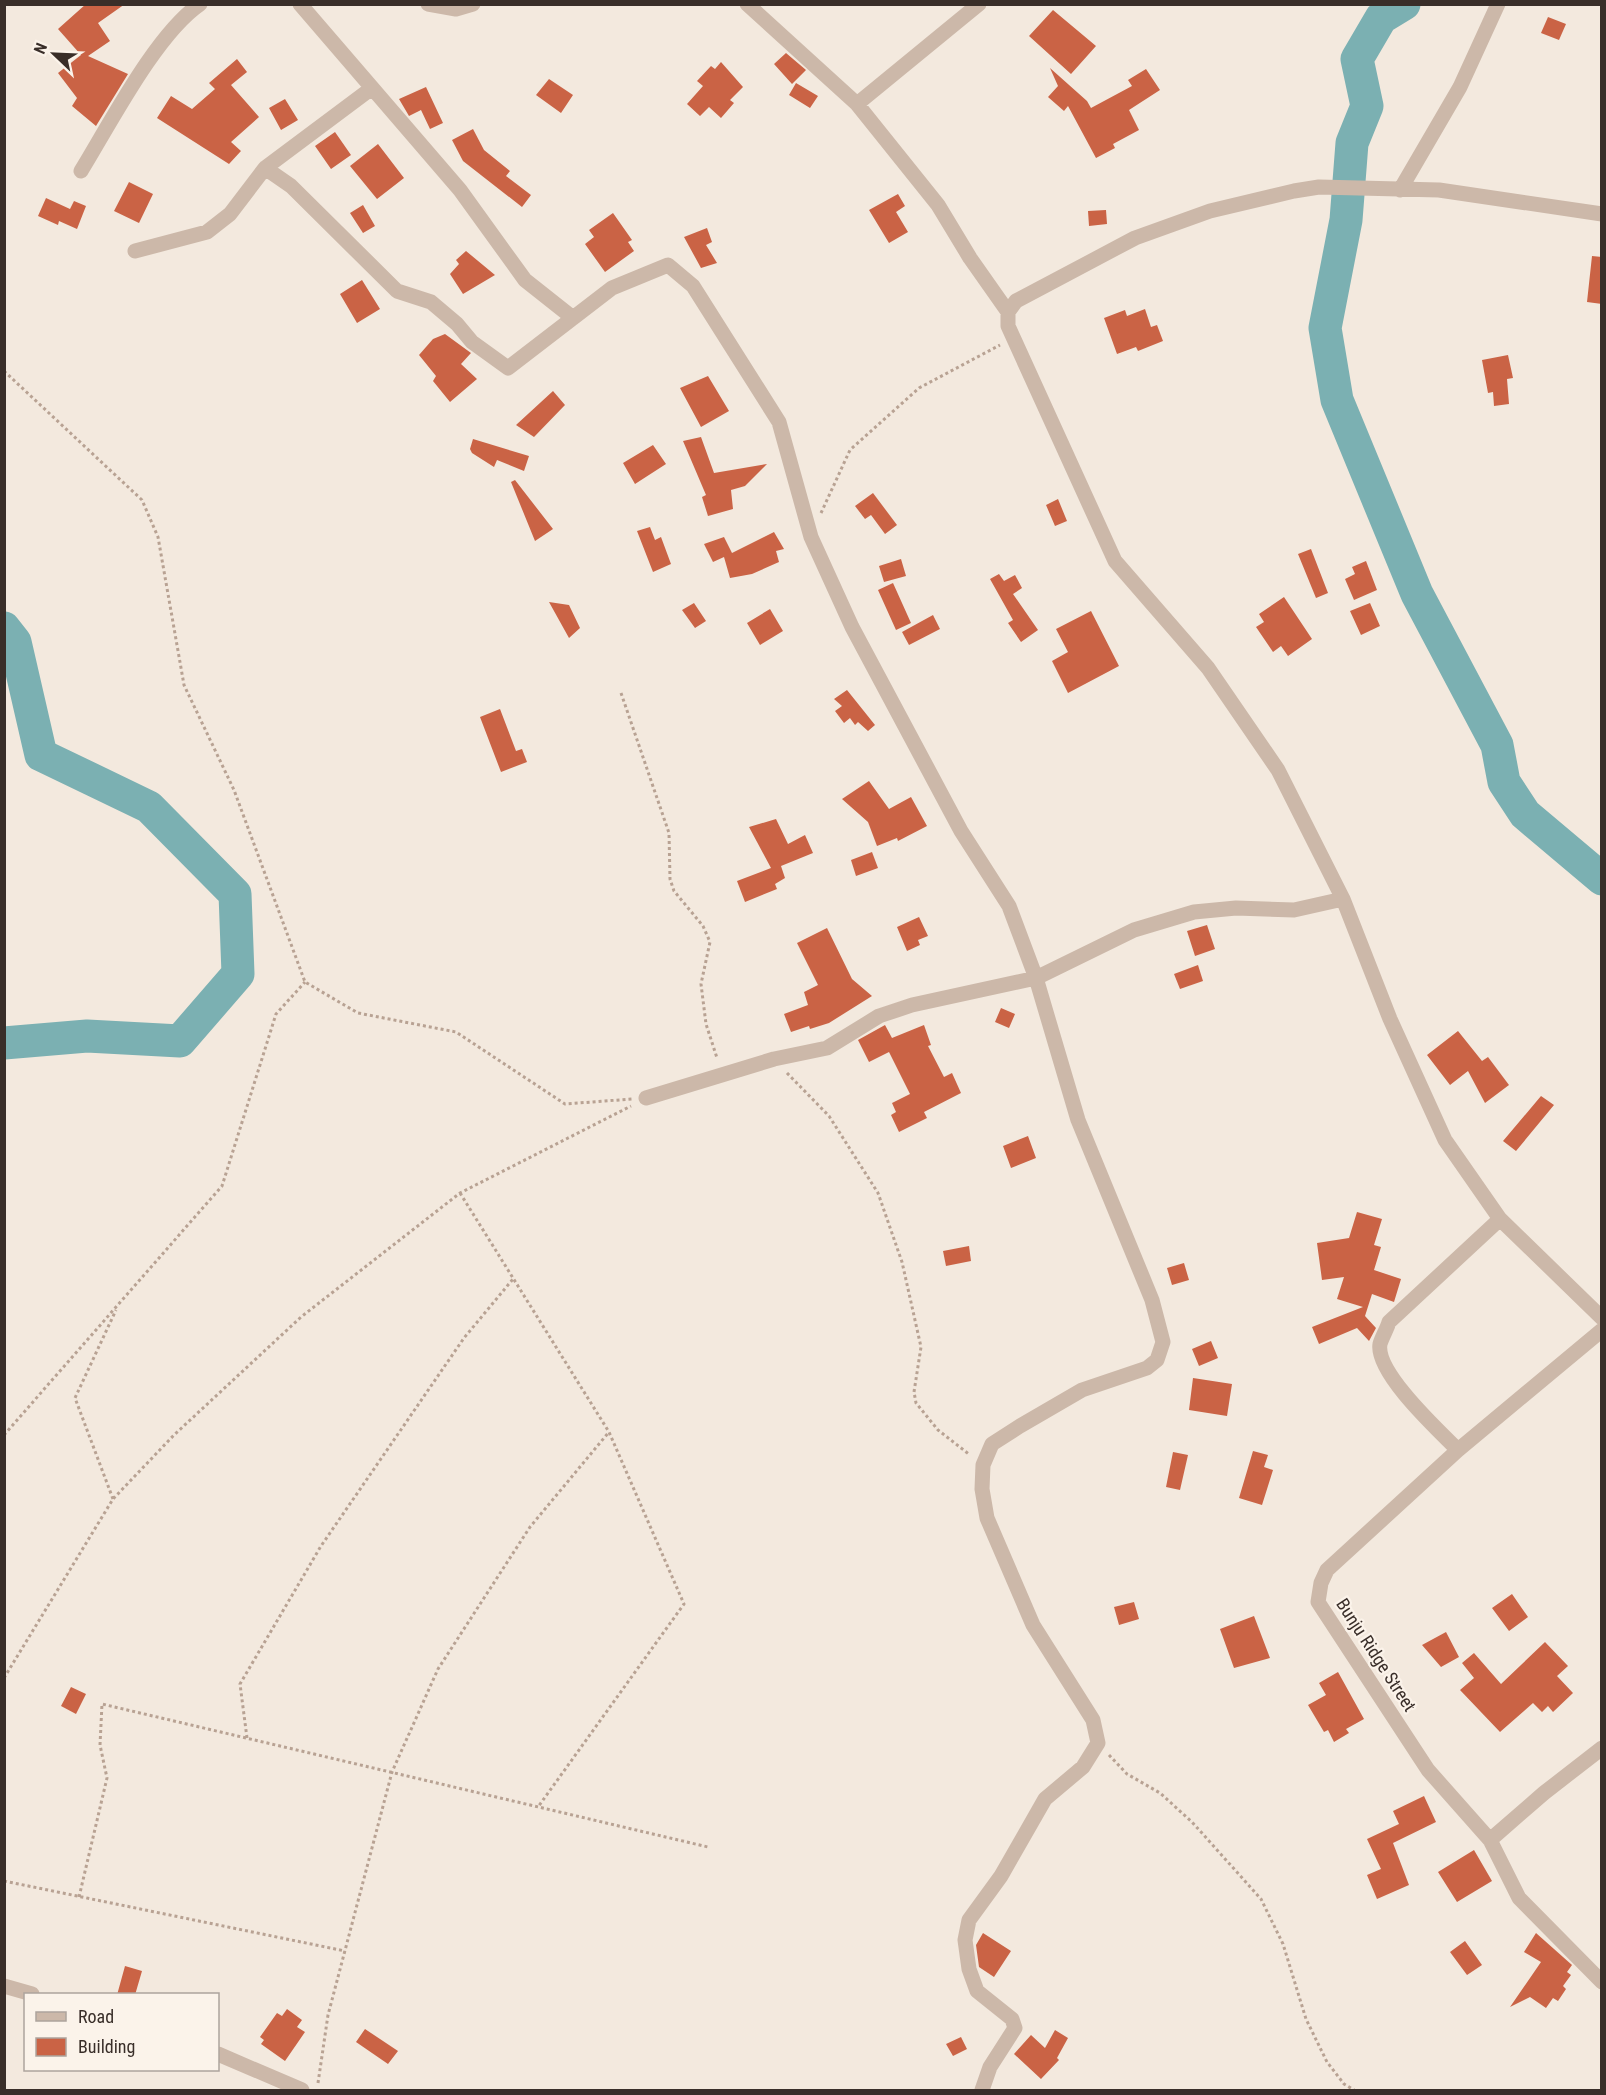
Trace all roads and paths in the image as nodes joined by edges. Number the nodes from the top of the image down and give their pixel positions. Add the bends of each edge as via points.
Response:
1 (200, 4) edge
2 (300, 4) edge
3 (428, 4) edge
4 (473, 4) edge
5 (747, 4) edge
6 (979, 4) edge
7 (1498, 4) edge
8 (372, 88) junction
9 (857, 104) junction
10 (265, 168) junction
11 (81, 171) dead end
12 (1396, 190) junction
13 (1602, 214) edge
14 (135, 251) dead end
15 (1008, 312) junction
16 (573, 318) junction
17 (1014, 338) junction
18 (4, 370) edge
19 (811, 537) junction
20 (621, 693) dead end
21 (1343, 899) junction
22 (1036, 978) junction
23 (305, 982) junction
24 (774, 1059) junction
25 (722, 1075) junction
26 (646, 1098) junction
27 (460, 1193) junction
28 (1500, 1219) junction
29 (513, 1279) junction
30 (117, 1306) junction
31 (1602, 1318) edge
32 (1602, 1330) edge
33 (609, 1432) junction
34 (4, 1435) edge
35 (1458, 1450) junction
36 (983, 1465) junction
37 (113, 1499) junction
38 (4, 1678) edge
39 (247, 1738) junction
40 (1098, 1743) junction
41 (1602, 1748) edge
42 (392, 1772) junction
43 (538, 1807) junction
44 (1490, 1840) junction
45 (708, 1847) dead end
46 (4, 1881) edge
47 (79, 1896) junction
48 (345, 1951) junction
49 (1602, 1982) edge
50 (4, 1986) edge
51 (26, 1993) edge
52 (219, 2054) edge
53 (302, 2091) edge
54 (316, 2091) edge
55 (982, 2091) edge
56 (1354, 2091) edge

1 - 11 street via 163,41
2 - 8 street
3 - 4 street via 456,9
5 - 9 street
6 - 9 street
7 - 12 street via 1460,87
8 - 10 street
8 - 16 street via 460,190 525,280
9 - 15 street via 938,205
10 - 14 street via 230,214 207,232
10 - 16 street via 291,186 397,291 431,302 458,324 472,342 508,368
12 - 13 street via 1439,190
12 - 15 street via 1319,187 1210,211 1135,238 1016,301
15 - 17 street via 1008,326
16 - 19 street via 612,288 668,265 693,286 779,422
17 - 19 path via 918,388 849,450
17 - 21 street via 1115,561 1208,668 1278,770
18 - 23 path via 142,500 158,537 184,685 234,790
19 - 22 street via 852,627 961,831 1009,906
20 - 25 path via 669,833 672,885 703,926 710,942 701,984 706,1024
21 - 22 street via 1294,910 1236,908 1194,912 1134,930
21 - 28 street via 1390,1018 1445,1140
22 - 24 street via 912,1005 879,1016 827,1048
22 - 36 street via 1078,1120 1152,1300 1163,1342 1157,1360 1147,1368 1082,1390 1020,1426 992,1444
23 - 26 path via 358,1013 456,1032 565,1104
23 - 30 path via 276,1014 222,1186
24 - 25 street
24 - 36 path via 830,1116 878,1193 902,1262 921,1347 914,1392 916,1404 938,1430
25 - 26 street
26 - 27 path
27 - 29 path
27 - 37 path via 301,1317 174,1435
28 - 31 street
28 - 35 street via 1389,1322 1380,1345 1384,1362 1400,1390
29 - 33 path
29 - 39 path via 464,1338 321,1546 240,1684
30 - 34 path
30 - 37 path via 75,1398
32 - 35 street, Bunju Ridge Street
33 - 42 path via 530,1527 438,1669
33 - 43 path via 684,1604
35 - 44 street, Bunju Ridge Street via 1327,1570 1318,1602 1428,1770
36 - 40 street via 987,1518 1033,1625 1093,1720
37 - 38 path
39 - 42 path
39 - 47 path via 102,1704 100,1745 107,1778
40 - 55 street via 1083,1767 1046,1798 1001,1876 969,1920 965,1940 977,1990 1012,2019 1016,2028 990,2067
40 - 56 path via 1127,1774 1160,1793 1192,1822 1261,1899 1283,1944 1316,2040 1327,2062
41 - 44 street
42 - 43 path
42 - 48 path
43 - 45 path
44 - 49 street, Bunju Ridge Street via 1519,1898
46 - 47 path
47 - 48 path
48 - 54 path via 328,2015
50 - 51 street
52 - 53 street

